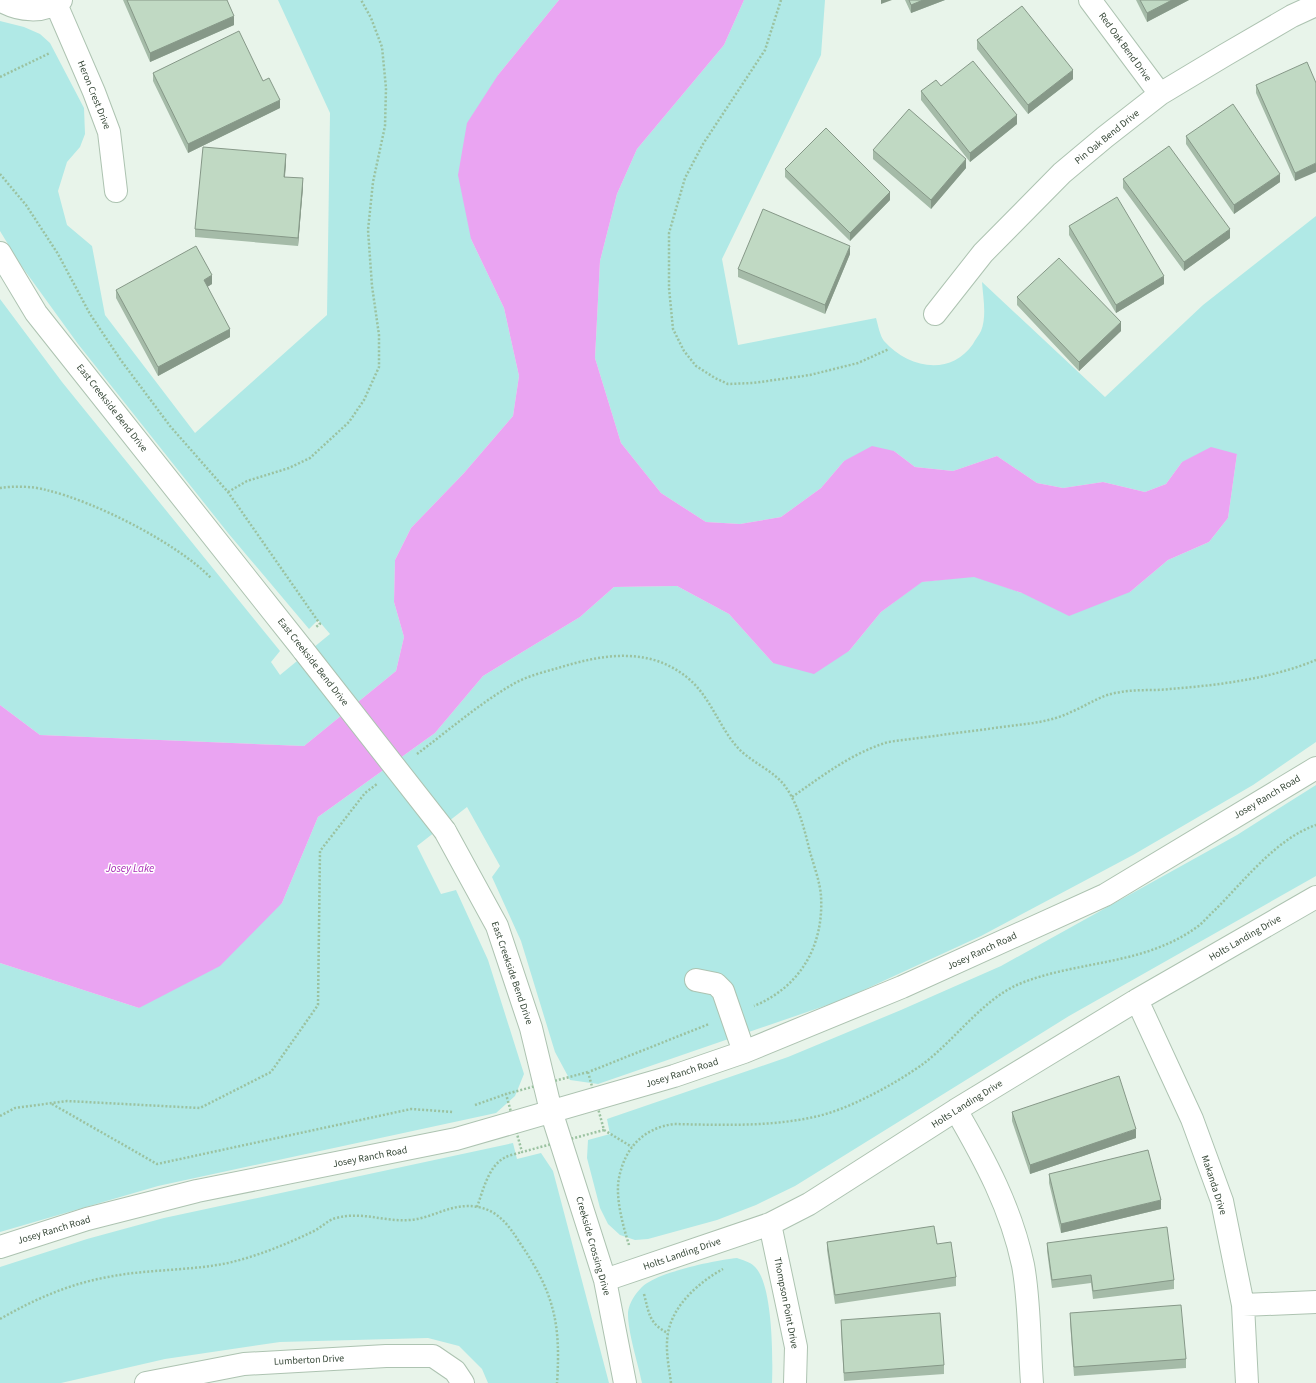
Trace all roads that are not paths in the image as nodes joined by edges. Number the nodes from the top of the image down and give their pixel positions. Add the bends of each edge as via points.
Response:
1 (0, 0) edge
2 (1090, 0) edge
3 (59, 2) edge
4 (1316, 5) edge
5 (1160, 94) junction
6 (116, 191) dead end
7 (0, 253) edge
8 (935, 314) dead end
9 (1316, 768) edge
10 (1316, 897) edge
11 (696, 980) dead end
12 (1137, 1000) junction
13 (744, 1052) junction
14 (956, 1110) junction
15 (551, 1111) junction
16 (770, 1224) junction
17 (0, 1247) edge
18 (605, 1280) junction
19 (1316, 1302) edge
20 (1243, 1305) junction
21 (146, 1383) edge
22 (463, 1383) edge
23 (625, 1383) edge
24 (795, 1383) edge
25 (1032, 1383) edge
26 (1246, 1383) edge

1 - 3 street via 12,7 34,10
2 - 5 street, Red Oak Bend Drive
3 - 6 street, Heron Crest Drive via 110,132
4 - 5 street, Pin Oak Bend Drive via 1224,54
5 - 8 street, Pin Oak Bend Drive via 1062,173 982,253
7 - 15 street, East Creekside Bend Drive, bridge via 36,313 445,831 496,926 531,1028
9 - 13 street, Josey Ranch Road via 1105,894 902,987
10 - 12 street, Holts Landing Drive
11 - 13 street via 716,984 723,991
12 - 14 street, Holts Landing Drive
12 - 20 street, Makanda Drive via 1192,1119 1222,1200
13 - 15 street, Josey Ranch Road via 674,1076
14 - 16 street, Holts Landing Drive via 809,1204
14 - 25 street via 998,1188 1013,1226 1025,1281
15 - 17 street, Josey Ranch Road via 456,1139 197,1191 87,1219
15 - 18 street, Creekside Crossing Drive
16 - 18 street, Holts Landing Drive
16 - 24 street, Thompson Point Drive via 796,1347
18 - 23 street, Creekside Crossing Drive
19 - 20 street
20 - 26 street, Makanda Drive
21 - 22 street, Lumberton Drive via 244,1364 433,1356 455,1371

